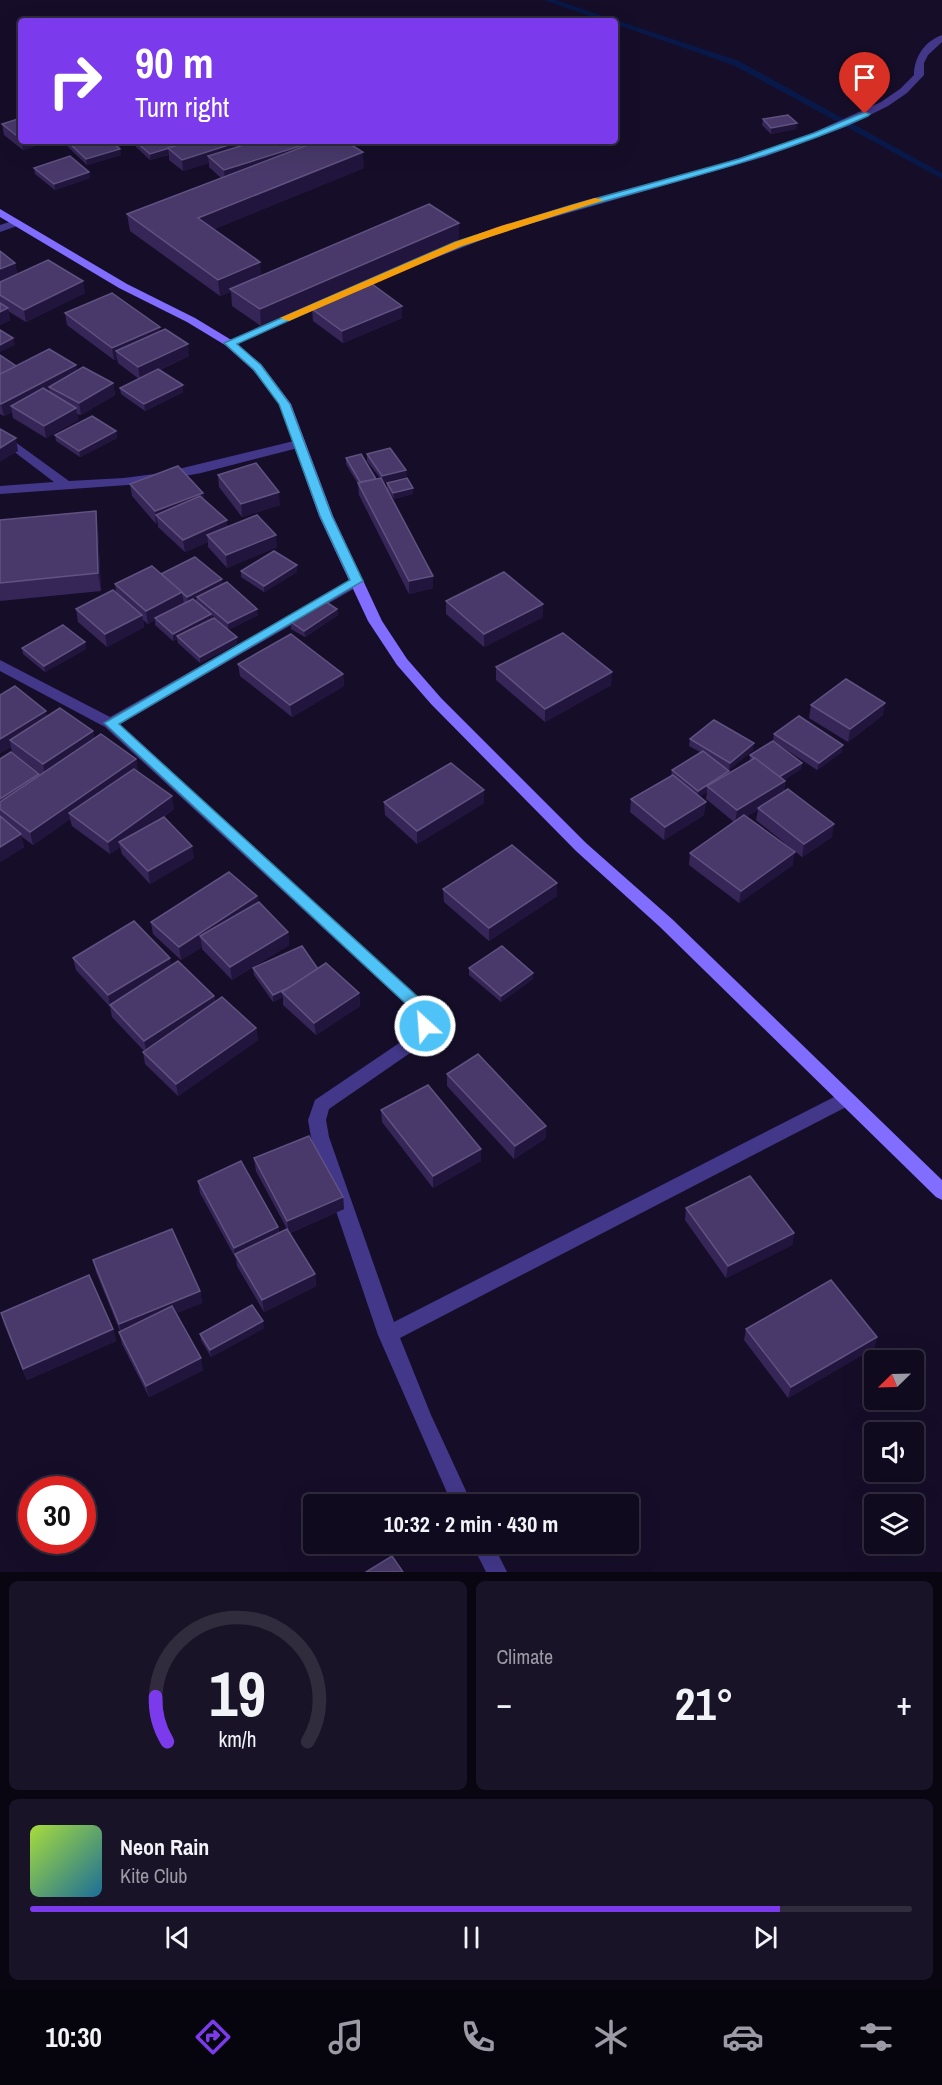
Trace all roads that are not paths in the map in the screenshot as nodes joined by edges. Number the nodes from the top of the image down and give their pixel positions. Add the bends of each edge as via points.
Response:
1 (942, 38) edge
2 (0, 212) edge
3 (16, 223) junction
4 (0, 230) edge
5 (230, 343) junction
6 (0, 435) edge
7 (298, 444) junction
8 (66, 485) junction
9 (0, 490) edge
10 (357, 581) junction
11 (0, 665) edge
12 (110, 723) junction
13 (846, 1099) junction
14 (942, 1192) edge
15 (388, 1335) junction
16 (457, 1494) edge
17 (487, 1554) edge
18 (496, 1572) edge

1 - 5 street via 925,51 914,82 895,97 818,135 743,161 504,228 397,269
2 - 3 street
3 - 4 street
3 - 5 street via 113,281
5 - 7 street via 258,368 285,404
6 - 8 street
7 - 8 street via 199,470 99,485
7 - 10 street
8 - 9 street
10 - 12 street
10 - 13 street via 375,621 402,663 436,701 581,847 666,923
11 - 12 street
12 - 15 street via 425,1013 420,1037 321,1105 317,1120
13 - 14 street
13 - 15 street
15 - 16 street
17 - 18 street

